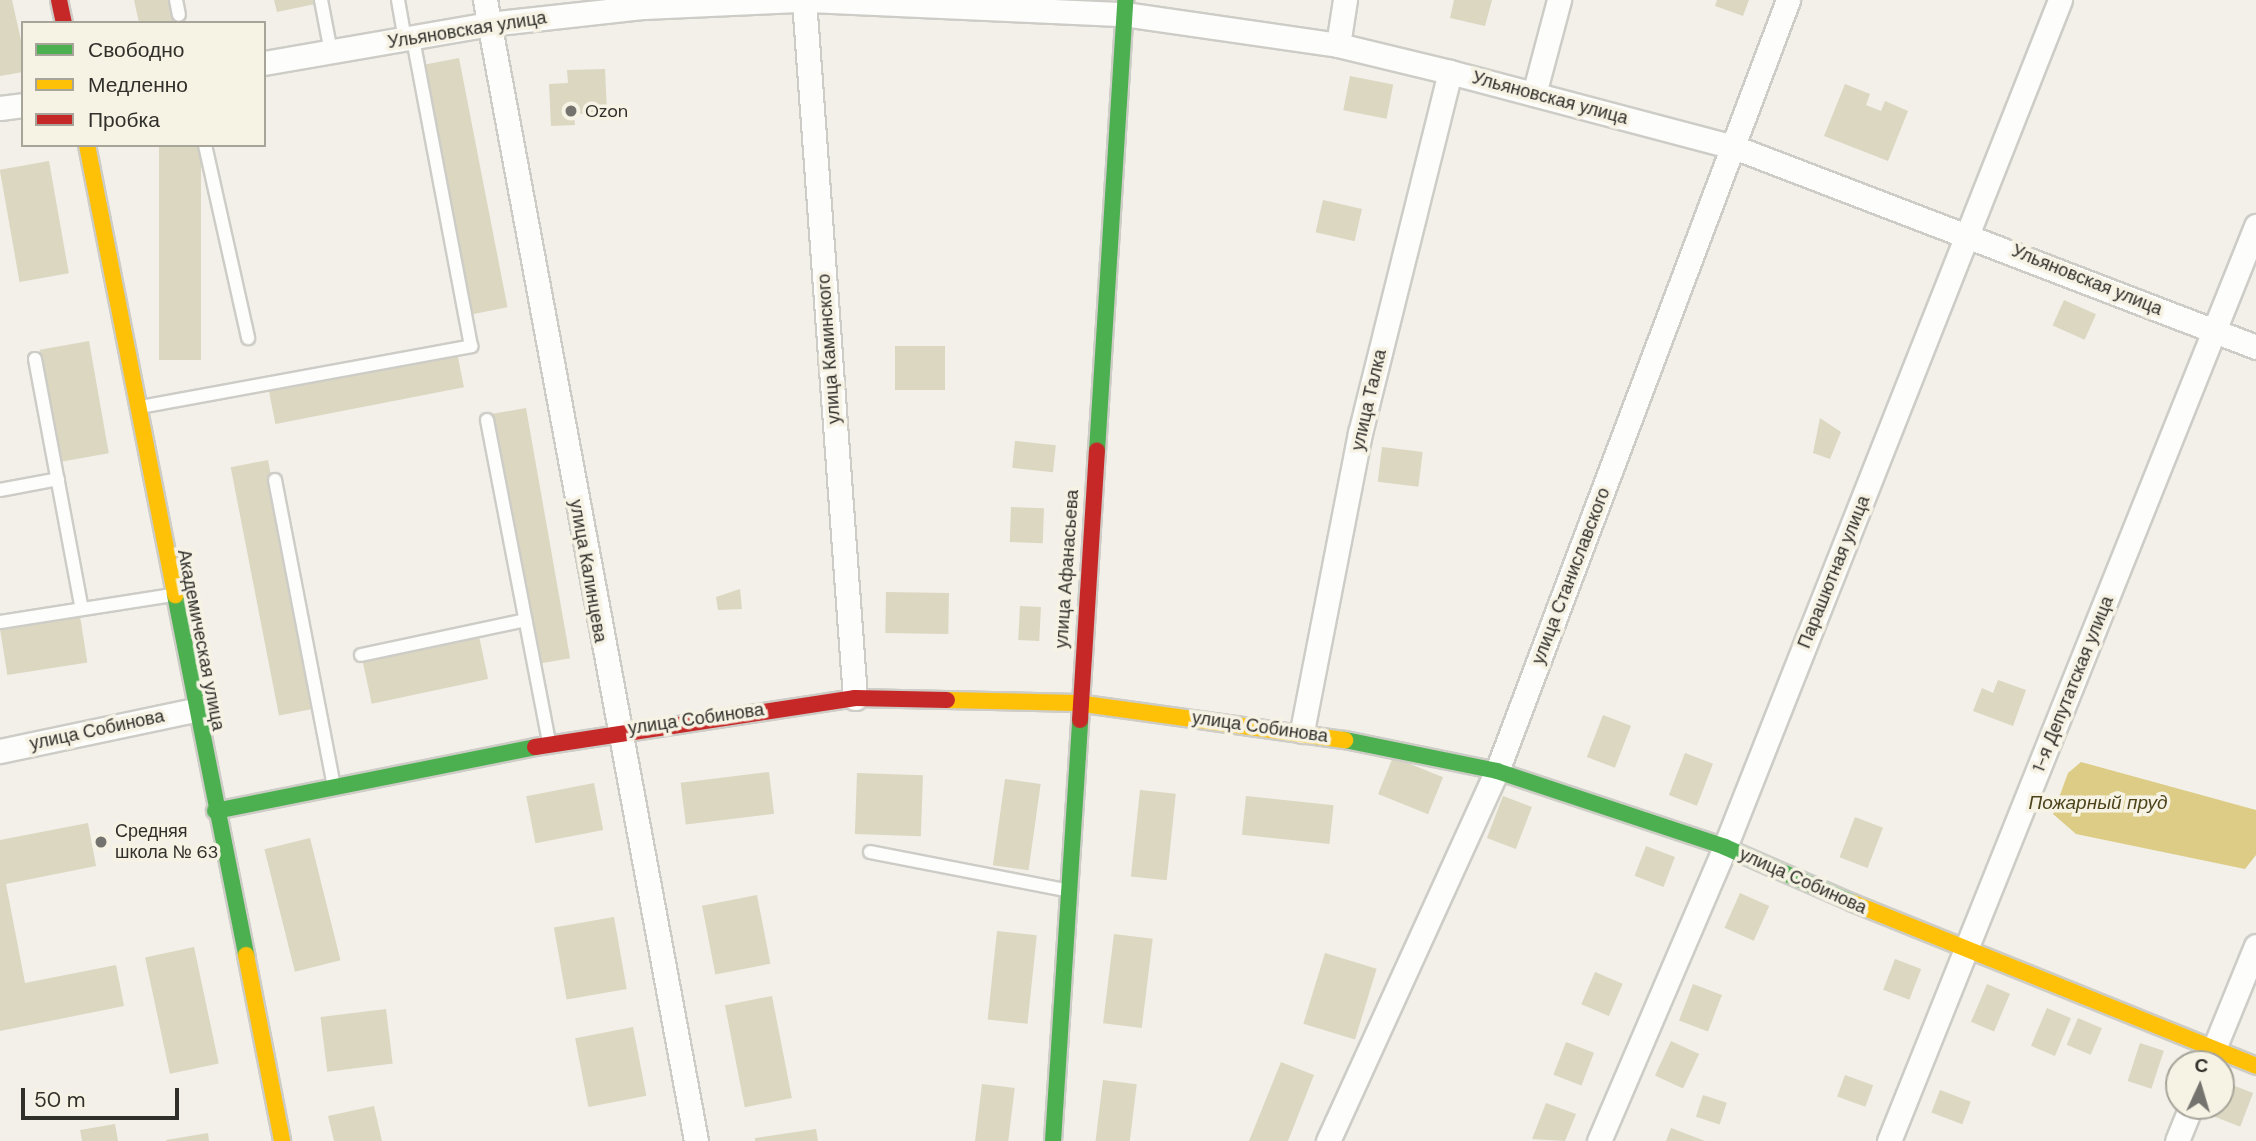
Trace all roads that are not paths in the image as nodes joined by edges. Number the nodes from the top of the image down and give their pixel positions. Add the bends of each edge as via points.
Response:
1 (59, 0) edge
2 (176, 0) edge
3 (321, 0) edge
4 (398, 0) edge
5 (485, 0) edge
6 (797, 0) edge
7 (804, 0) edge
8 (810, 0) edge
9 (1345, 0) edge
10 (1559, 0) edge
11 (1788, 0) edge
12 (2060, 0) edge
13 (643, 4) edge
14 (990, 4) edge
15 (1125, 7) edge
16 (179, 15) dead end
17 (64, 21) edge
18 (489, 24) junction
19 (409, 38) junction
20 (1338, 45) junction
21 (331, 52) junction
22 (266, 64) edge
23 (1450, 72) junction
24 (1534, 94) junction
25 (21, 105) edge
26 (0, 108) edge
27 (88, 147) edge
28 (205, 147) edge
29 (1734, 147) junction
30 (2256, 226) edge
31 (1969, 232) junction
32 (2214, 331) junction
33 (248, 338) dead end
34 (2256, 347) edge
35 (35, 359) dead end
36 (137, 408) junction
37 (487, 420) dead end
38 (58, 479) junction
39 (275, 480) dead end
40 (0, 490) edge
41 (173, 595) junction
42 (82, 609) junction
43 (526, 620) junction
44 (0, 622) edge
45 (361, 655) dead end
46 (855, 698) junction
47 (1077, 703) junction
48 (194, 710) junction
49 (617, 730) junction
50 (1302, 731) junction
51 (549, 744) junction
52 (0, 751) edge
53 (1497, 771) junction
54 (334, 787) junction
55 (215, 811) junction
56 (1725, 847) junction
57 (870, 852) dead end
58 (1067, 891) junction
59 (2256, 946) edge
60 (1966, 953) junction
61 (2192, 1050) edge
62 (2214, 1050) edge
63 (2235, 1062) edge
64 (2256, 1066) edge
65 (2185, 1120) edge
66 (282, 1141) edge
67 (695, 1141) edge
68 (1053, 1141) edge
69 (1328, 1141) edge
70 (1599, 1141) edge
71 (1889, 1141) edge
72 (2176, 1141) edge

1 - 17 street
2 - 16 lane
3 - 21 lane
4 - 19 lane
5 - 18 street, улица Калинцева
6 - 13 street, Ульяновская улица
7 - 46 street, улица Каминского
8 - 14 street, Ульяновская улица
9 - 20 street
10 - 24 street
11 - 29 street, улица Станиславского
12 - 31 street, Парашютная улица
13 - 18 street, Ульяновская улица
14 - 15 street, Ульяновская улица
15 - 20 street, Ульяновская улица
15 - 47 street, улица Афанасьева
18 - 19 street, Ульяновская улица
18 - 49 street, улица Калинцева
19 - 21 street, Ульяновская улица
19 - 36 lane via 471,346
20 - 23 street, Ульяновская улица
21 - 22 street, Ульяновская улица
23 - 24 street, Ульяновская улица
23 - 50 street, улица Талка via 1360,433
24 - 29 street, Ульяновская улица
25 - 26 street
27 - 36 street, Академическая улица
28 - 33 lane
29 - 31 street, Ульяновская улица
29 - 53 street, улица Станиславского
30 - 32 street, 1-я Депутатская улица
31 - 32 street, Ульяновская улица
31 - 56 street, Парашютная улица
32 - 34 street, Ульяновская улица
32 - 60 street, 1-я Депутатская улица
35 - 38 lane
36 - 41 street, Академическая улица
37 - 43 lane
38 - 40 lane
38 - 42 lane
39 - 54 lane
41 - 42 lane
41 - 48 street, Академическая улица
42 - 44 lane
43 - 45 lane
43 - 51 lane
46 - 47 street, улица Собинова
46 - 49 street, улица Собинова
47 - 50 street, улица Собинова
47 - 58 street, улица Афанасьева
48 - 52 street, улица Собинова
48 - 55 street, Академическая улица
49 - 51 street, улица Собинова
49 - 67 street, улица Калинцева
50 - 53 street, улица Собинова
51 - 54 street, улица Собинова
53 - 56 street, улица Собинова
53 - 69 street, улица Станиславского
54 - 55 street, улица Собинова
55 - 66 street, Академическая улица
56 - 60 street, улица Собинова
56 - 70 street, Парашютная улица
57 - 58 lane
58 - 68 street, улица Афанасьева
59 - 62 street
60 - 61 street, улица Собинова
60 - 71 street, 1-я Депутатская улица
63 - 64 street, улица Собинова
65 - 72 street

